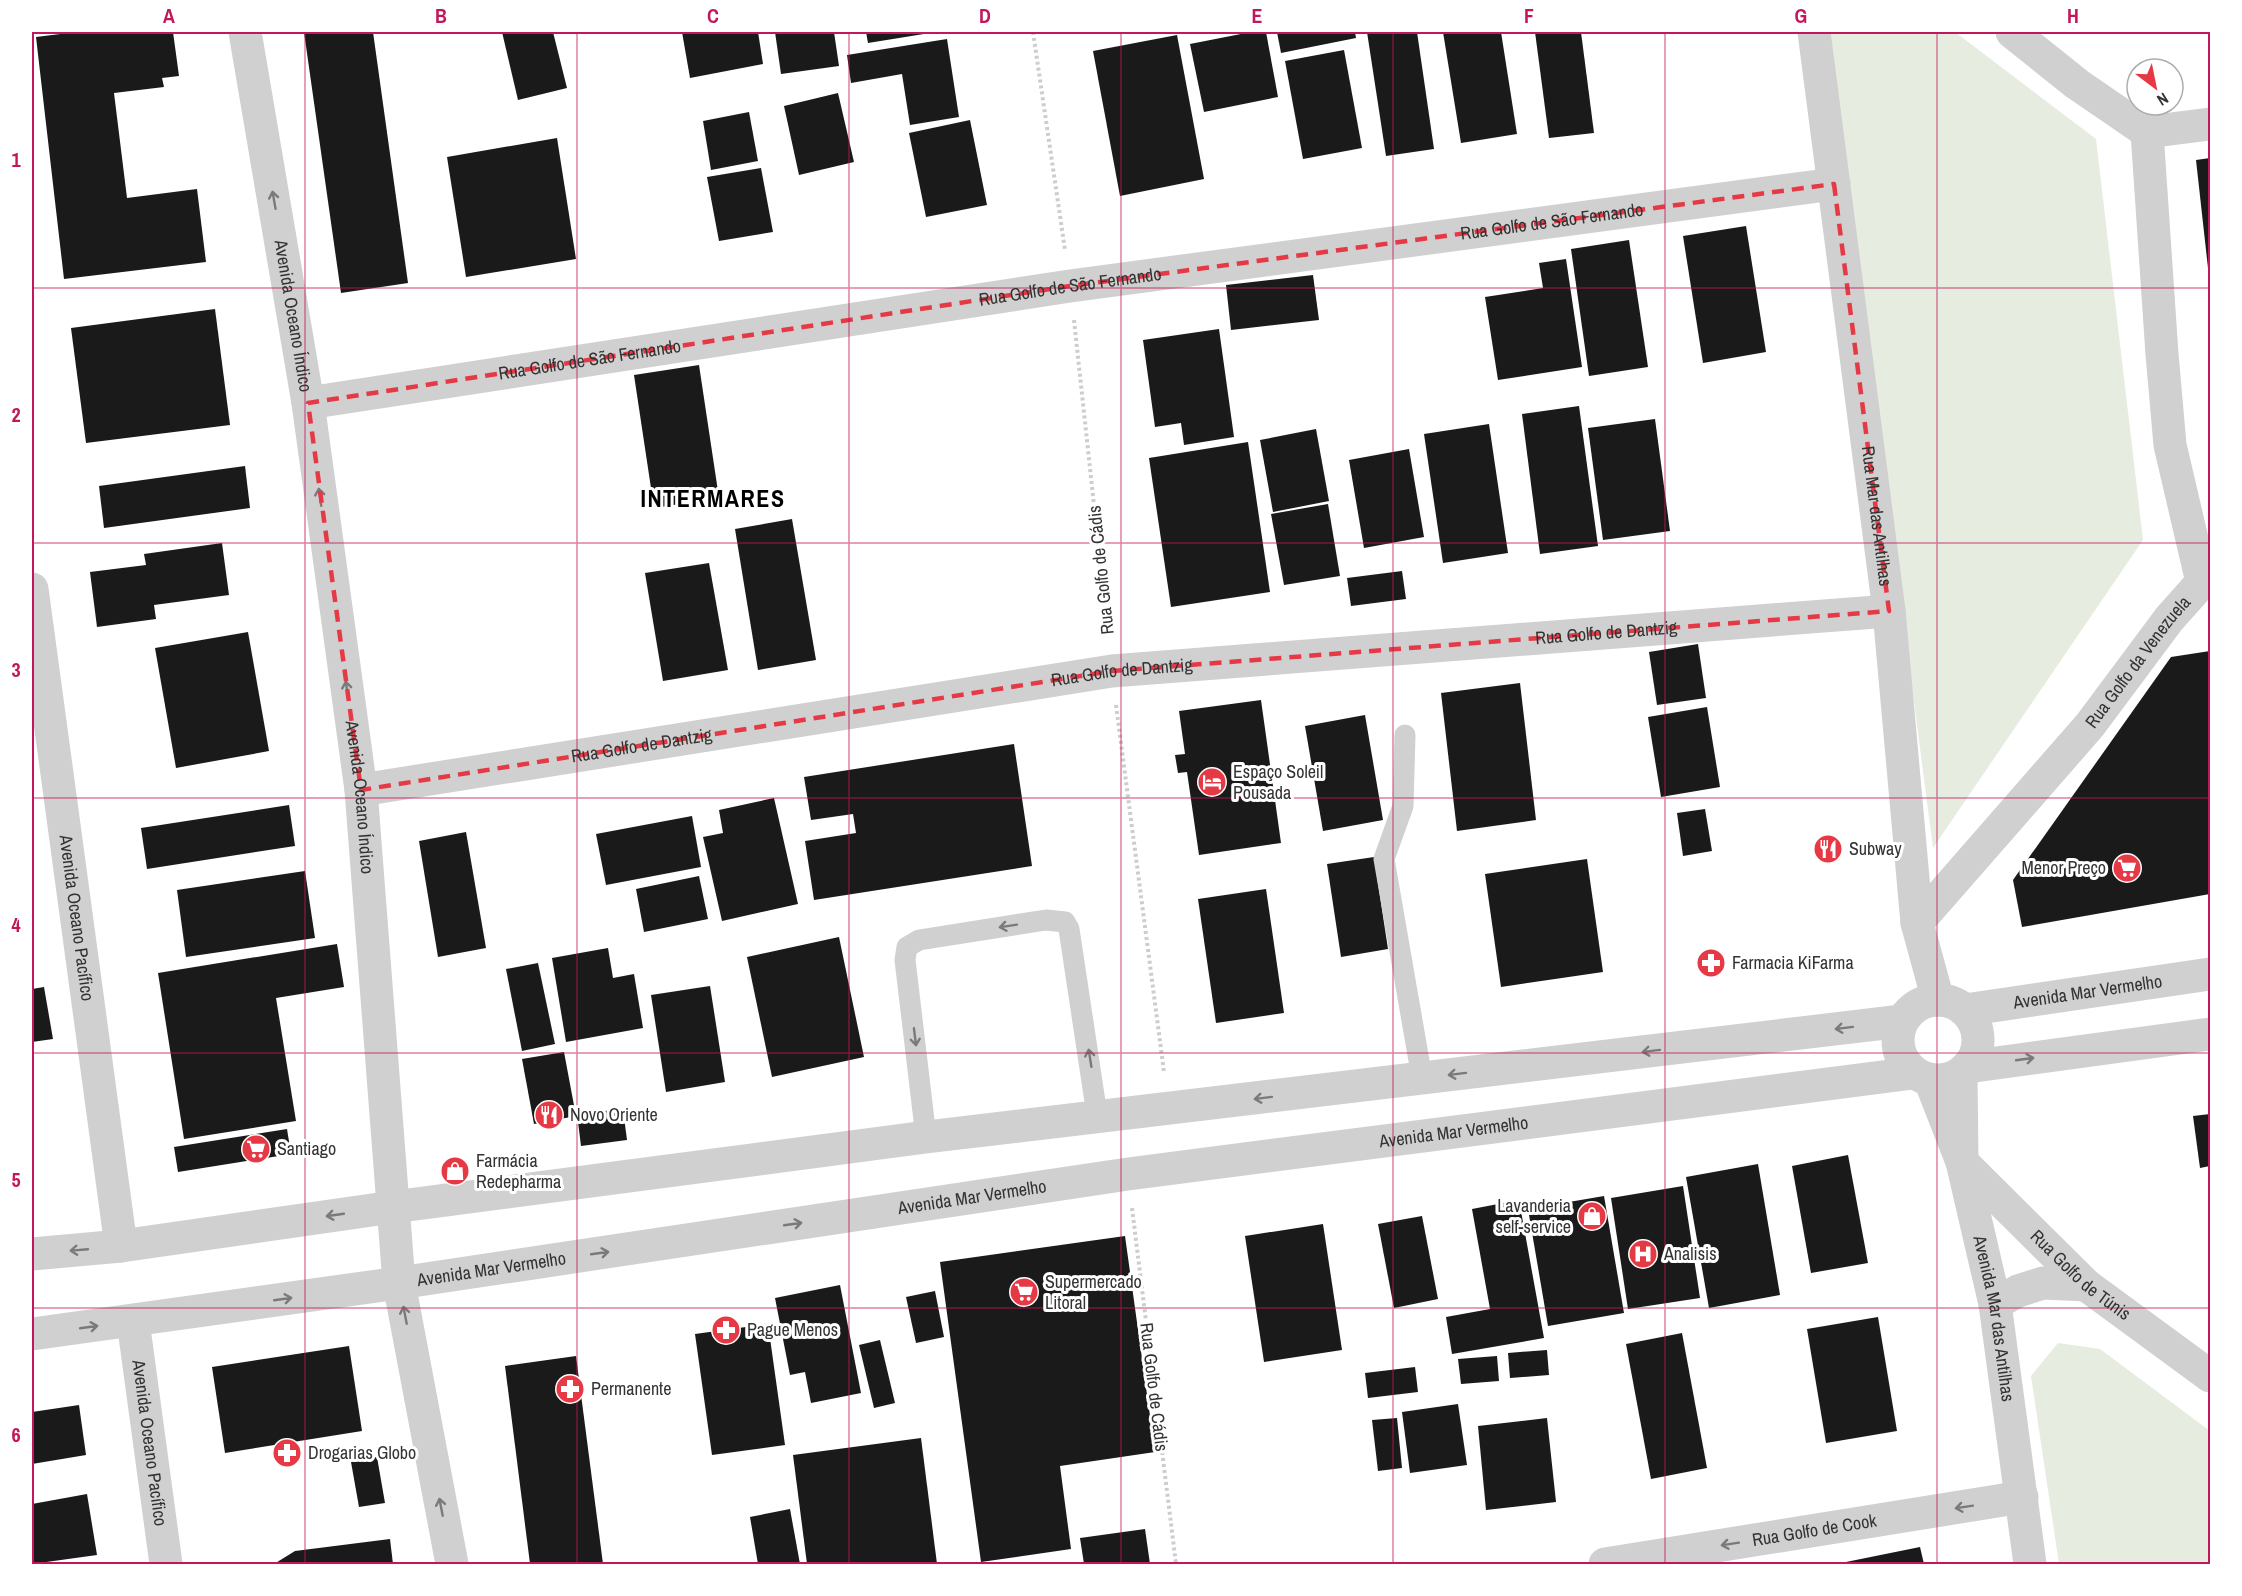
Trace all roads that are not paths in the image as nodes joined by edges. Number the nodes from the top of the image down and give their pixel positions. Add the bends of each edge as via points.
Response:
1 (245, 32) edge
2 (1814, 32) edge
3 (2012, 32) edge
4 (2211, 124) edge
5 (2147, 132) junction
6 (1834, 184) junction
7 (308, 403) junction
8 (2206, 574) edge
9 (32, 589) edge
10 (1888, 611) junction
11 (1405, 735) dead end
12 (361, 790) junction
13 (1917, 923) junction
14 (2211, 974) edge
15 (1930, 1009) junction
16 (2211, 1034) edge
17 (1943, 1073) junction
18 (1422, 1078) junction
19 (1097, 1116) junction
20 (926, 1137) junction
21 (1962, 1162) junction
22 (393, 1207) junction
23 (121, 1246) junction
24 (32, 1254) edge
25 (399, 1283) junction
26 (2086, 1285) junction
27 (1995, 1304) junction
28 (133, 1321) junction
29 (32, 1334) edge
30 (2211, 1376) edge
31 (2022, 1497) junction
32 (166, 1564) edge
33 (452, 1564) edge
34 (1605, 1564) edge
35 (2030, 1564) edge

7 -> 1 street, Avenida Oceano Índico
2 - 6 street, Rua Mar das Antilhas
3 - 5 street
4 - 5 street
5 - 8 street, Rua Golfo da Venezuela via 2170,445
6 - 7 street, Rua Golfo de São Fernando via 1070,286
6 - 10 street, Rua Mar das Antilhas
12 -> 7 street, Avenida Oceano Índico
8 - 13 street, Rua Golfo da Venezuela via 2090,725
9 - 23 street, Avenida Oceano Pacífico
10 - 12 street, Rua Golfo de Dantzig via 1112,671
10 - 13 street, Rua Mar das Antilhas
11 - 18 lane via 1403,806 1384,859
12 - 22 street, Avenida Oceano Índico
13 - 15 street, Rua Mar das Antilhas
14 - 15 street, Avenida Mar Vermelho
15 - 17 street via 1898,1031 1899,1054 1905,1064
15 - 17 street via 1971,1017 1978,1034 1977,1052
15 -> 18 street, Avenida Mar Vermelho
17 -> 16 street, Avenida Mar Vermelho
17 - 21 street, Avenida Mar das Antilhas
25 -> 17 street, Avenida Mar Vermelho via 1128,1174
18 -> 19 street, Avenida Mar Vermelho
19 - 20 street, Avenida Mar Vermelho
19 -> 20 lane via 1069,929 1065,922 1047,920 919,940 907,947 905,960
20 - 22 street, Avenida Mar Vermelho
21 - 26 street, Rua Golfo de Túnis
21 - 27 street, Avenida Mar das Antilhas
22 -> 23 street, Avenida Mar Vermelho
22 - 25 street, Avenida Oceano Índico
23 -> 24 street, Avenida Mar Vermelho
28 -> 25 street, Avenida Mar Vermelho
33 -> 25 street, Avenida Oceano Índico
26 - 27 street via 2043,1283
26 - 30 street, Rua Golfo de Túnis
27 - 31 street, Avenida Mar das Antilhas
29 -> 28 street, Avenida Mar Vermelho
28 - 32 street, Avenida Oceano Pacífico
31 -> 34 street, Rua Golfo de Cook
31 - 35 street, Avenida Mar das Antilhas

